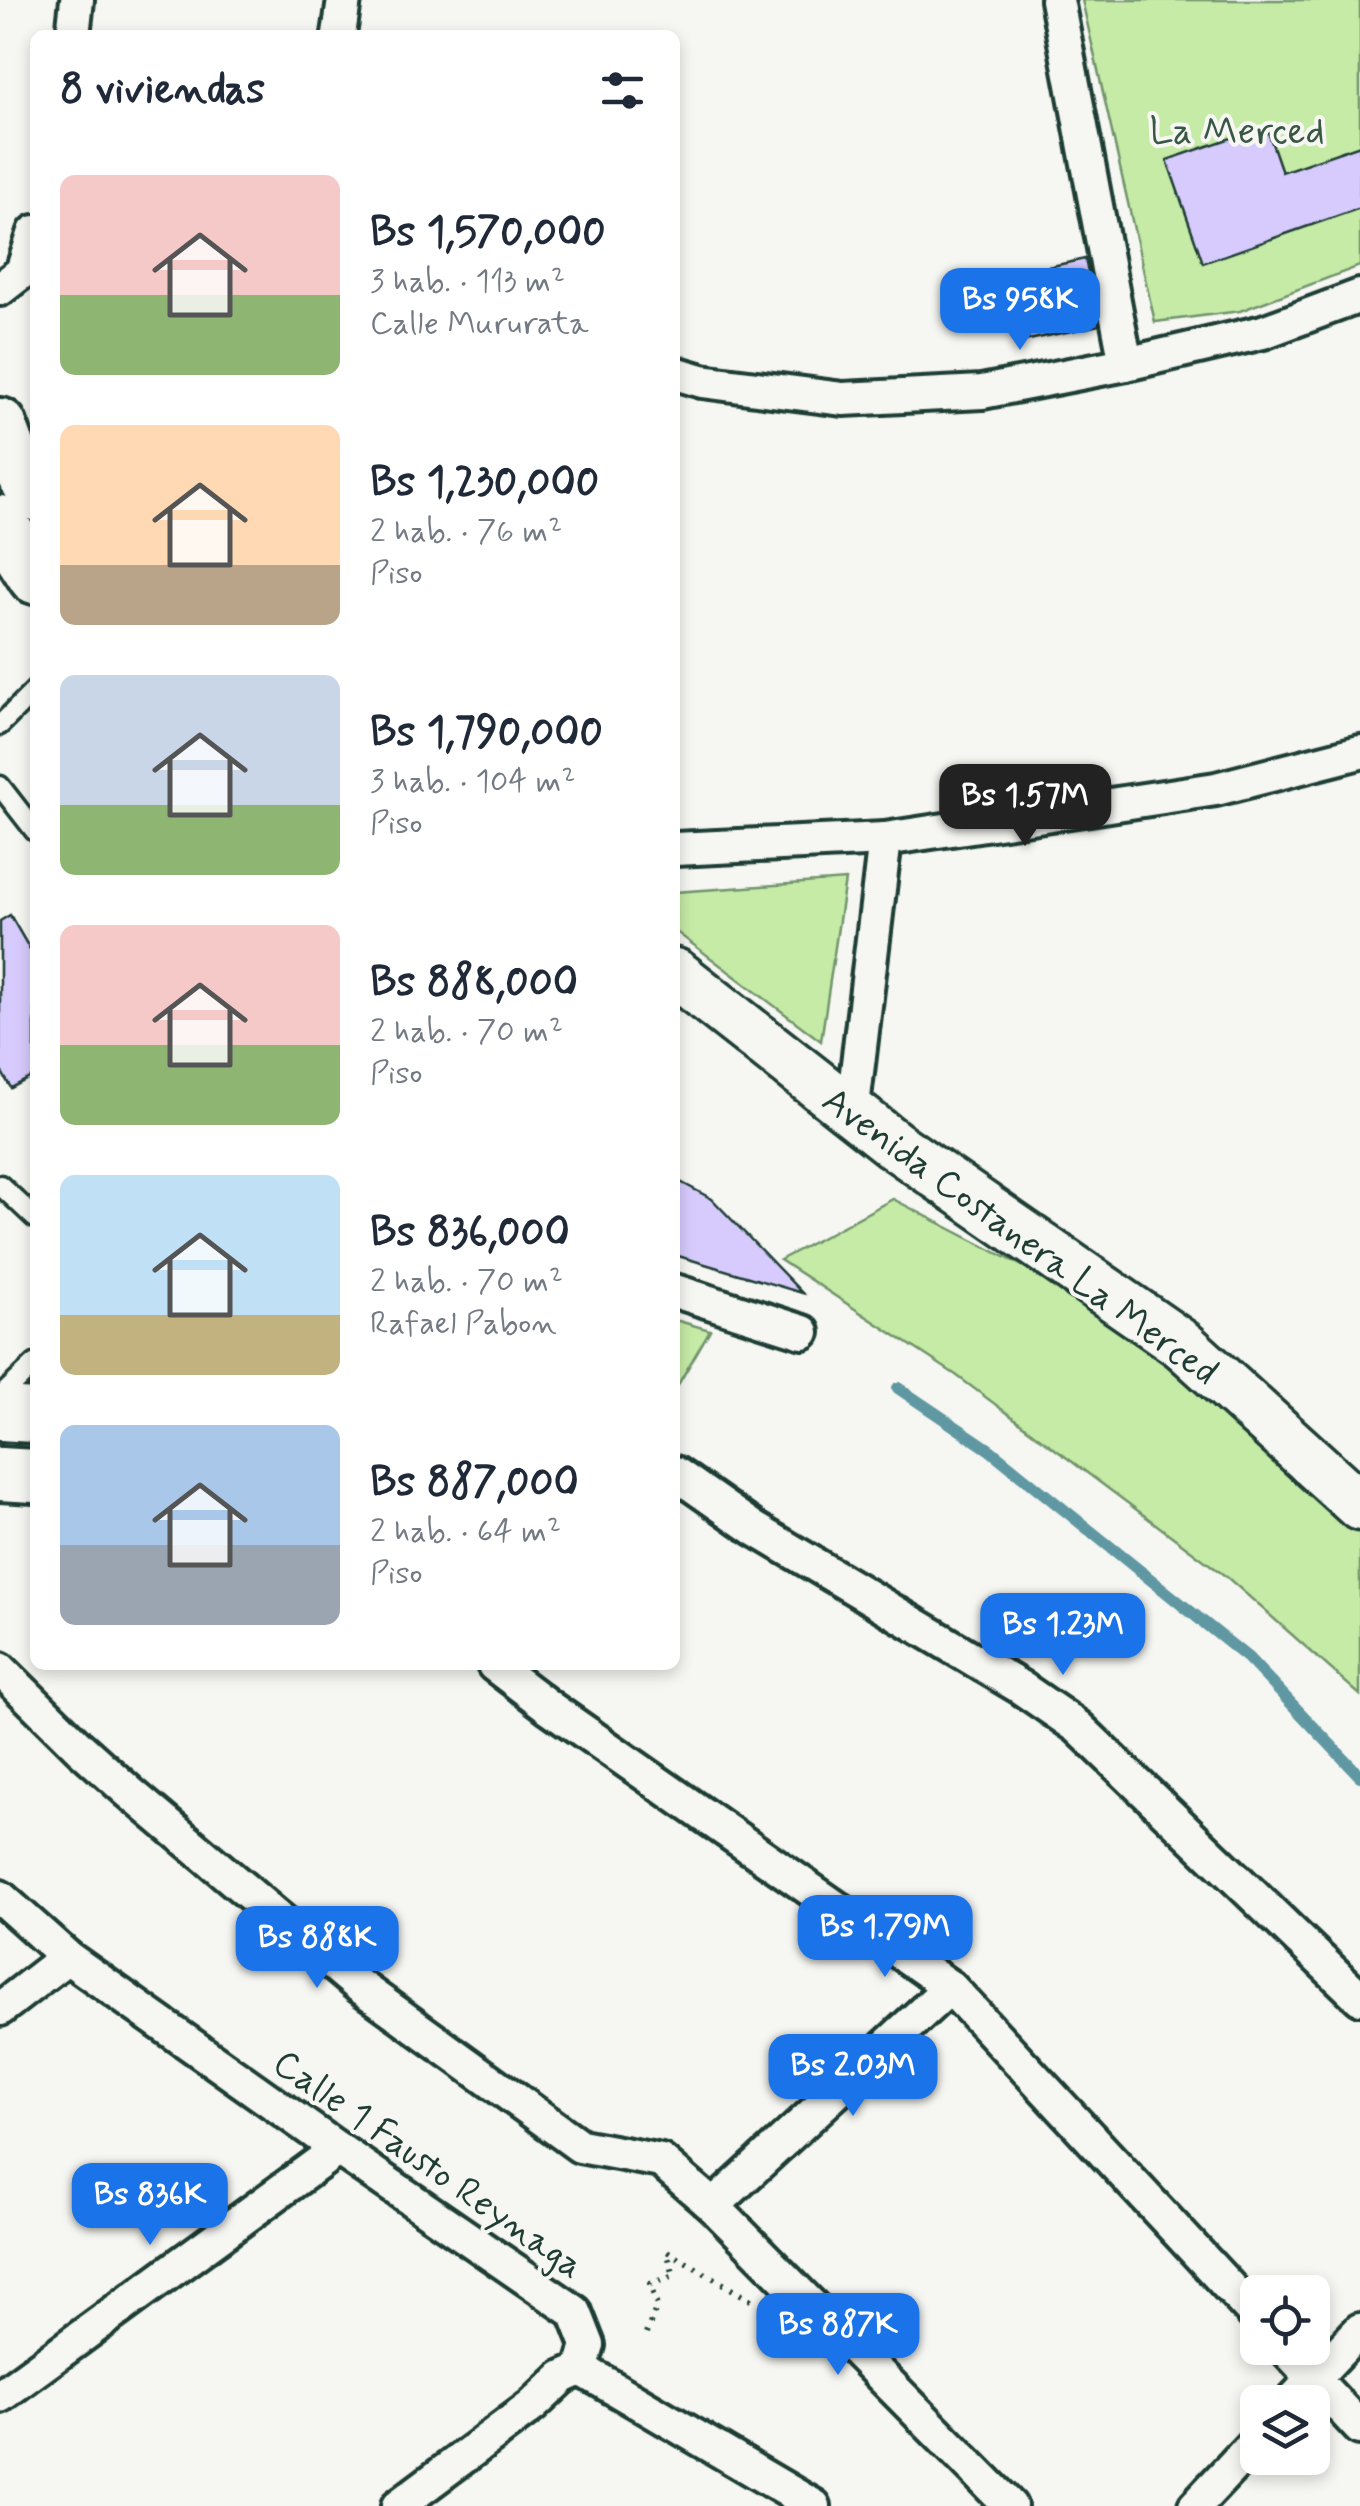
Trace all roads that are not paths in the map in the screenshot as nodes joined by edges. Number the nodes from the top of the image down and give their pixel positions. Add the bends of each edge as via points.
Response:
1 (77, 0) edge
2 (344, 0) edge
3 (1058, 0) edge
4 (73, 30) edge
5 (340, 30) edge
6 (30, 247) edge
7 (0, 289) edge
8 (1360, 296) edge
9 (1126, 364) junction
10 (680, 375) edge
11 (0, 425) edge
12 (30, 485) edge
13 (0, 522) edge
14 (30, 569) edge
15 (30, 695) edge
16 (0, 725) edge
17 (1360, 752) edge
18 (0, 786) edge
19 (30, 825) edge
20 (886, 839) junction
21 (680, 849) edge
22 (680, 977) edge
23 (852, 1114) junction
24 (0, 1185) edge
25 (30, 1213) edge
26 (680, 1292) edge
27 (803, 1332) dead end
28 (30, 1369) edge
29 (0, 1397) edge
30 (0, 1414) edge
31 (30, 1416) edge
32 (0, 1474) edge
33 (30, 1476) edge
34 (680, 1476) edge
35 (1360, 1506) edge
36 (0, 1669) edge
37 (501, 1670) edge
38 (0, 1897) edge
39 (67, 1957) junction
40 (950, 1987) junction
41 (1360, 1998) edge
42 (0, 2009) edge
43 (338, 2149) junction
44 (713, 2206) junction
45 (1240, 2299) edge
46 (1360, 2330) edge
47 (581, 2369) junction
48 (1307, 2385) edge
49 (0, 2396) edge
50 (1330, 2408) edge
51 (1360, 2428) edge
52 (1240, 2458) edge
53 (398, 2506) edge
54 (814, 2506) edge
55 (1010, 2506) edge
56 (1195, 2506) edge

1 - 4 street
2 - 5 street
3 - 9 street
6 - 7 street via 22,272
8 - 9 street via 1263,332
9 - 10 street via 982,392 842,398
11 - 12 main road
13 - 14 main road
15 - 16 lane
17 - 20 street via 1216,788
18 - 19 lane
20 - 21 street
20 - 23 street
22 - 23 main road, Avenida Costanera La Merced
23 - 35 main road, Avenida Costanera La Merced via 1184,1345
24 - 25 lane
26 - 27 street
28 - 29 lane
30 - 31 main road
32 - 33 main road
34 - 41 street via 755,1529 1078,1727
36 - 44 street via 117,1781 358,1985 580,2146 661,2162
37 - 40 street
38 - 39 street, Calle 1 Fausto Reynaga
39 - 42 street
39 - 43 street, Calle 1 Fausto Reynaga
40 - 44 street
40 - 45 street
43 - 47 street, Calle 1 Fausto Reynaga via 575,2312 588,2345
43 - 49 street
44 - 55 street
46 - 48 street
47 - 53 street
47 - 54 street
50 - 51 street
52 - 56 street

